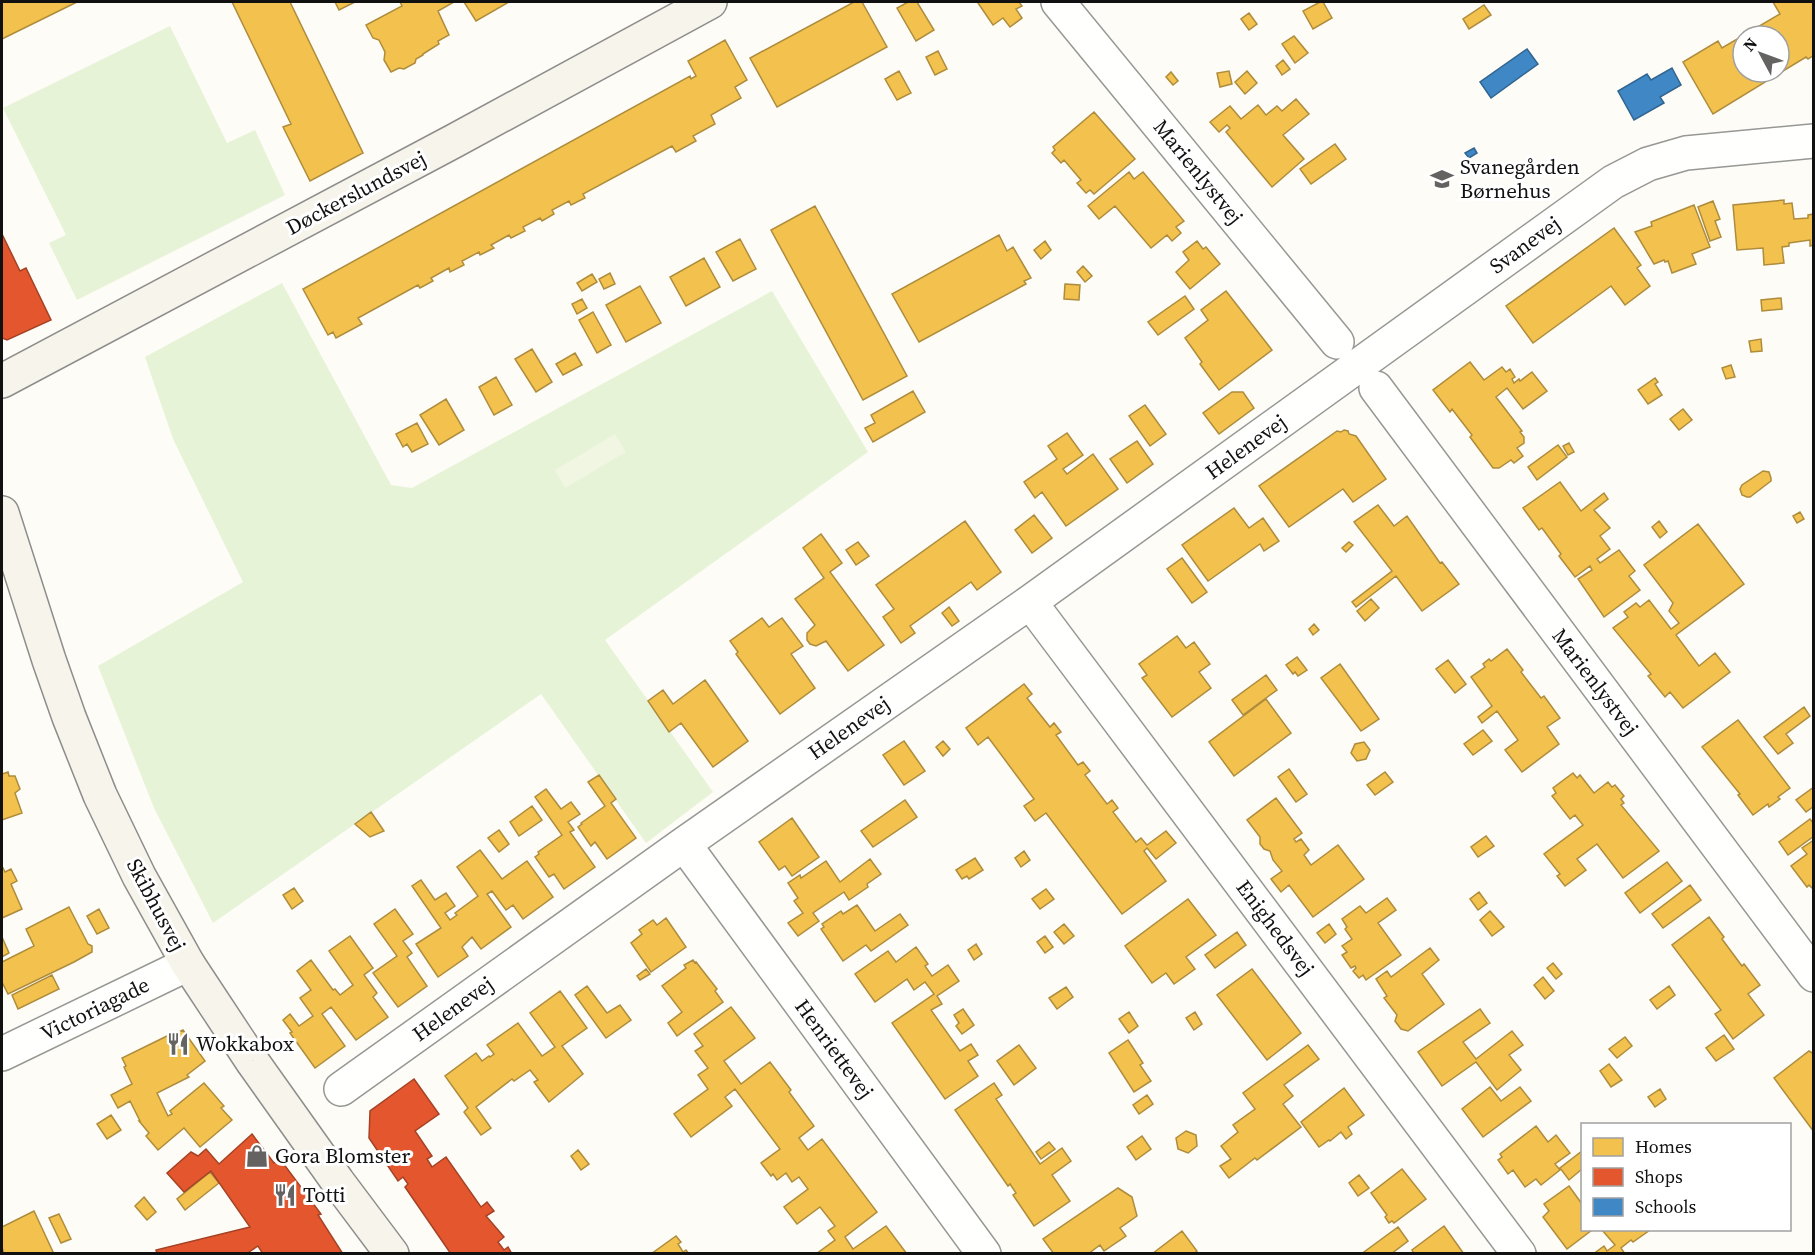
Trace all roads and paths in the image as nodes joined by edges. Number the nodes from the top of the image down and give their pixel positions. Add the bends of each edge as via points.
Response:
1 (710, 2) edge
2 (1058, 2) edge
3 (1814, 141) edge
4 (1357, 366) junction
5 (2, 381) edge
6 (2, 513) edge
7 (1030, 602) junction
8 (684, 844) junction
9 (188, 964) junction
10 (1814, 975) edge
11 (2, 1054) edge
12 (341, 1089) dead end
13 (392, 1254) edge
14 (984, 1254) edge
15 (1520, 1254) edge

1 - 5 street, Døckerslundsvej
2 - 4 street, Marienlystvej
3 - 4 street, Svanevej via 1686,153 1648,164 1613,182
4 - 7 street, Helenevej
4 - 10 street, Marienlystvej
6 - 9 street, Skibhusvej via 49,660 100,795 138,876
7 - 8 street, Helenevej
7 - 15 street, Enighedsvej
8 - 12 street, Helenevej
8 - 14 street, Henriettevej
9 - 11 street, Victoriagade
9 - 13 street, Skibhusvej via 252,1061

